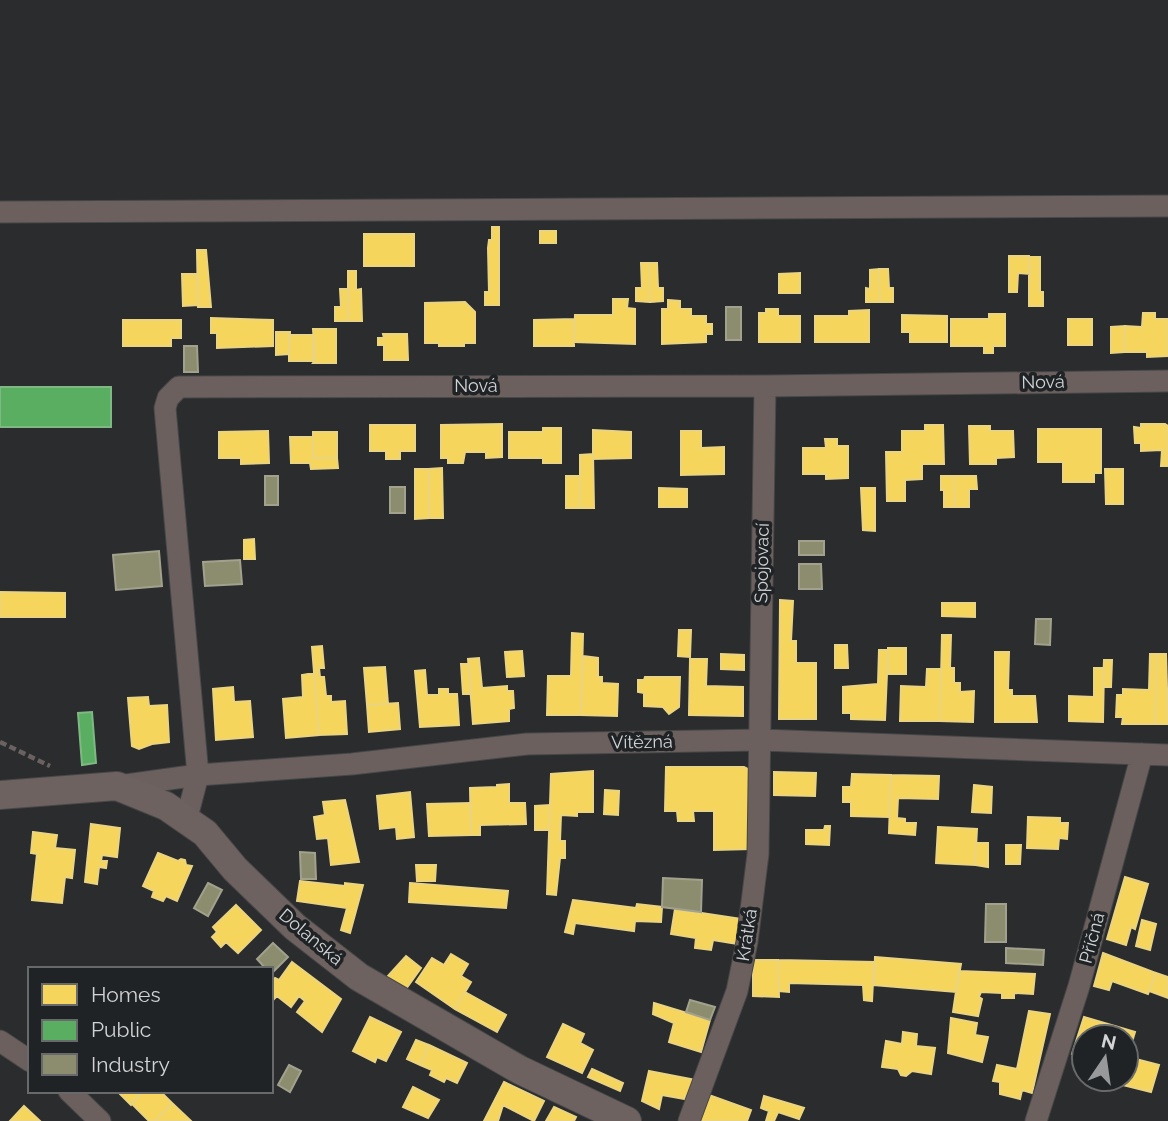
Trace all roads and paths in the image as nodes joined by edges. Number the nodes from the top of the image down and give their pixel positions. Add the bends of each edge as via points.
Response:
1 (1168, 206) edge
2 (0, 212) edge
3 (1168, 381) edge
4 (765, 386) junction
5 (759, 740) junction
6 (1142, 754) junction
7 (1168, 755) edge
8 (198, 775) junction
9 (117, 786) junction
10 (0, 795) edge
11 (186, 821) junction
12 (0, 1041) edge
13 (28, 1060) edge
14 (71, 1093) edge
15 (100, 1121) edge
16 (627, 1121) edge
17 (689, 1121) edge
18 (1036, 1121) edge

1 - 2 street
3 - 4 street, Nová
4 - 5 street, Spojovací
4 - 8 street, Nová via 179,387 165,408
5 - 6 street, Vítězná
5 - 8 street, Vítězná via 527,744
5 - 17 street, Krátká via 758,854 747,942 737,991
6 - 7 street, Vítězná
6 - 18 street, Příčná via 1079,986
8 - 9 street, Vítězná
8 - 11 street
9 - 10 street, Dolanská
9 - 11 street, Dolanská via 166,806
11 - 16 street, Dolanská via 205,833 295,927 359,977 520,1070
12 - 13 street
14 - 15 street

